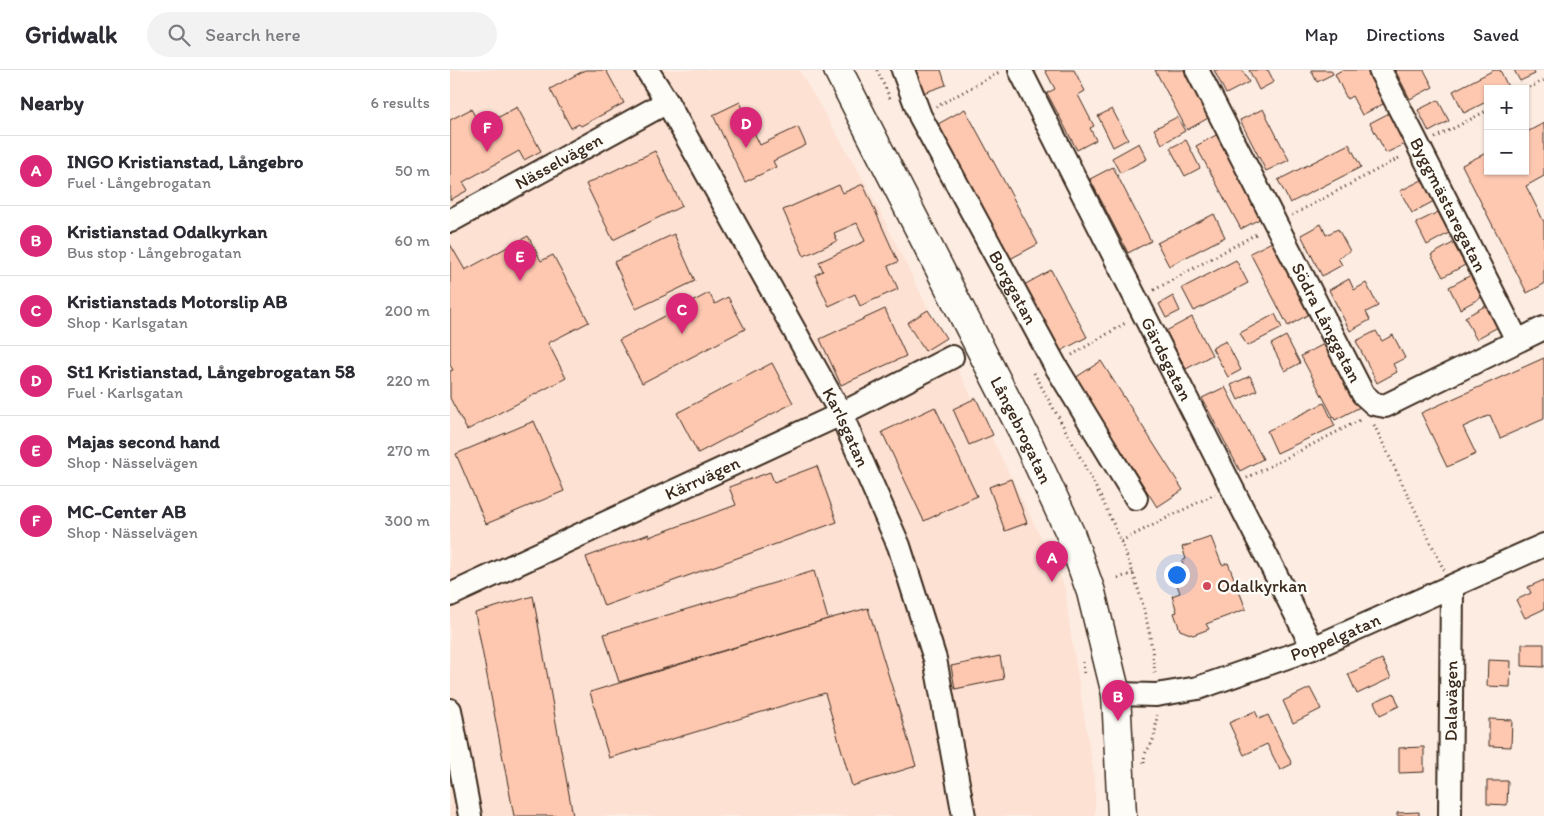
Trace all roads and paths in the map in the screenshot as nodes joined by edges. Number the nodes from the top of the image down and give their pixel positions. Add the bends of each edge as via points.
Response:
1 (647, 70) edge
2 (838, 70) edge
3 (903, 70) edge
4 (1002, 70) edge
5 (1020, 70) edge
6 (1197, 70) edge
7 (1380, 70) edge
8 (1544, 80) edge
9 (1529, 88) edge
10 (667, 102) junction
11 (1484, 112) edge
12 (920, 116) junction
13 (1420, 147) junction
14 (450, 220) edge
15 (1276, 224) junction
16 (1139, 306) junction
17 (1544, 328) edge
18 (1517, 340) junction
19 (952, 357) dead end
20 (1055, 365) junction
21 (840, 414) junction
22 (1369, 416) dead end
23 (1374, 424) dead end
24 (1230, 486) junction
25 (1136, 498) dead end
26 (1121, 541) dead end
27 (1544, 545) edge
28 (1134, 573) dead end
29 (1118, 578) dead end
30 (1452, 586) junction
31 (450, 595) edge
32 (1312, 648) junction
33 (1116, 694) junction
34 (450, 710) edge
35 (470, 816) edge
36 (964, 816) edge
37 (1122, 816) edge
38 (1450, 816) edge

1 - 10 street, Karlsgatan
2 - 33 main road, Långebrogatan via 1025,436 1070,533 1091,592
3 - 12 street, Borggatan
4 - 12 path
5 - 16 street, Gärdsgatan
6 - 15 street, Södra Långgatan
7 - 13 street, Byggmästaregatan
8 - 9 path
10 - 14 street, Nässelvägen
10 - 21 street, Karlsgatan
11 - 13 path
12 - 20 street, Borggatan
13 - 15 path
13 - 18 street, Byggmästaregatan
15 - 16 path
15 - 18 street, Södra Långgatan via 1363,394 1374,404 1386,406
16 - 20 path
16 - 24 street, Gärdsgatan
17 - 18 street, Södra Långgatan
19 - 21 street, Kärrvägen
20 - 25 street, Borggatan
21 - 31 street, Kärrvägen
21 - 36 street, Karlsgatan via 899,546 935,660
22 - 24 path
23 - 30 path
24 - 26 path
24 - 32 street, Gärdsgatan
27 - 30 street, Poppelgatan
28 - 29 path
30 - 32 street, Poppelgatan
30 - 38 street, Dalavägen
32 - 33 street, Poppelgatan via 1198,688 1156,695
33 - 37 main road, Långebrogatan
34 - 35 street

